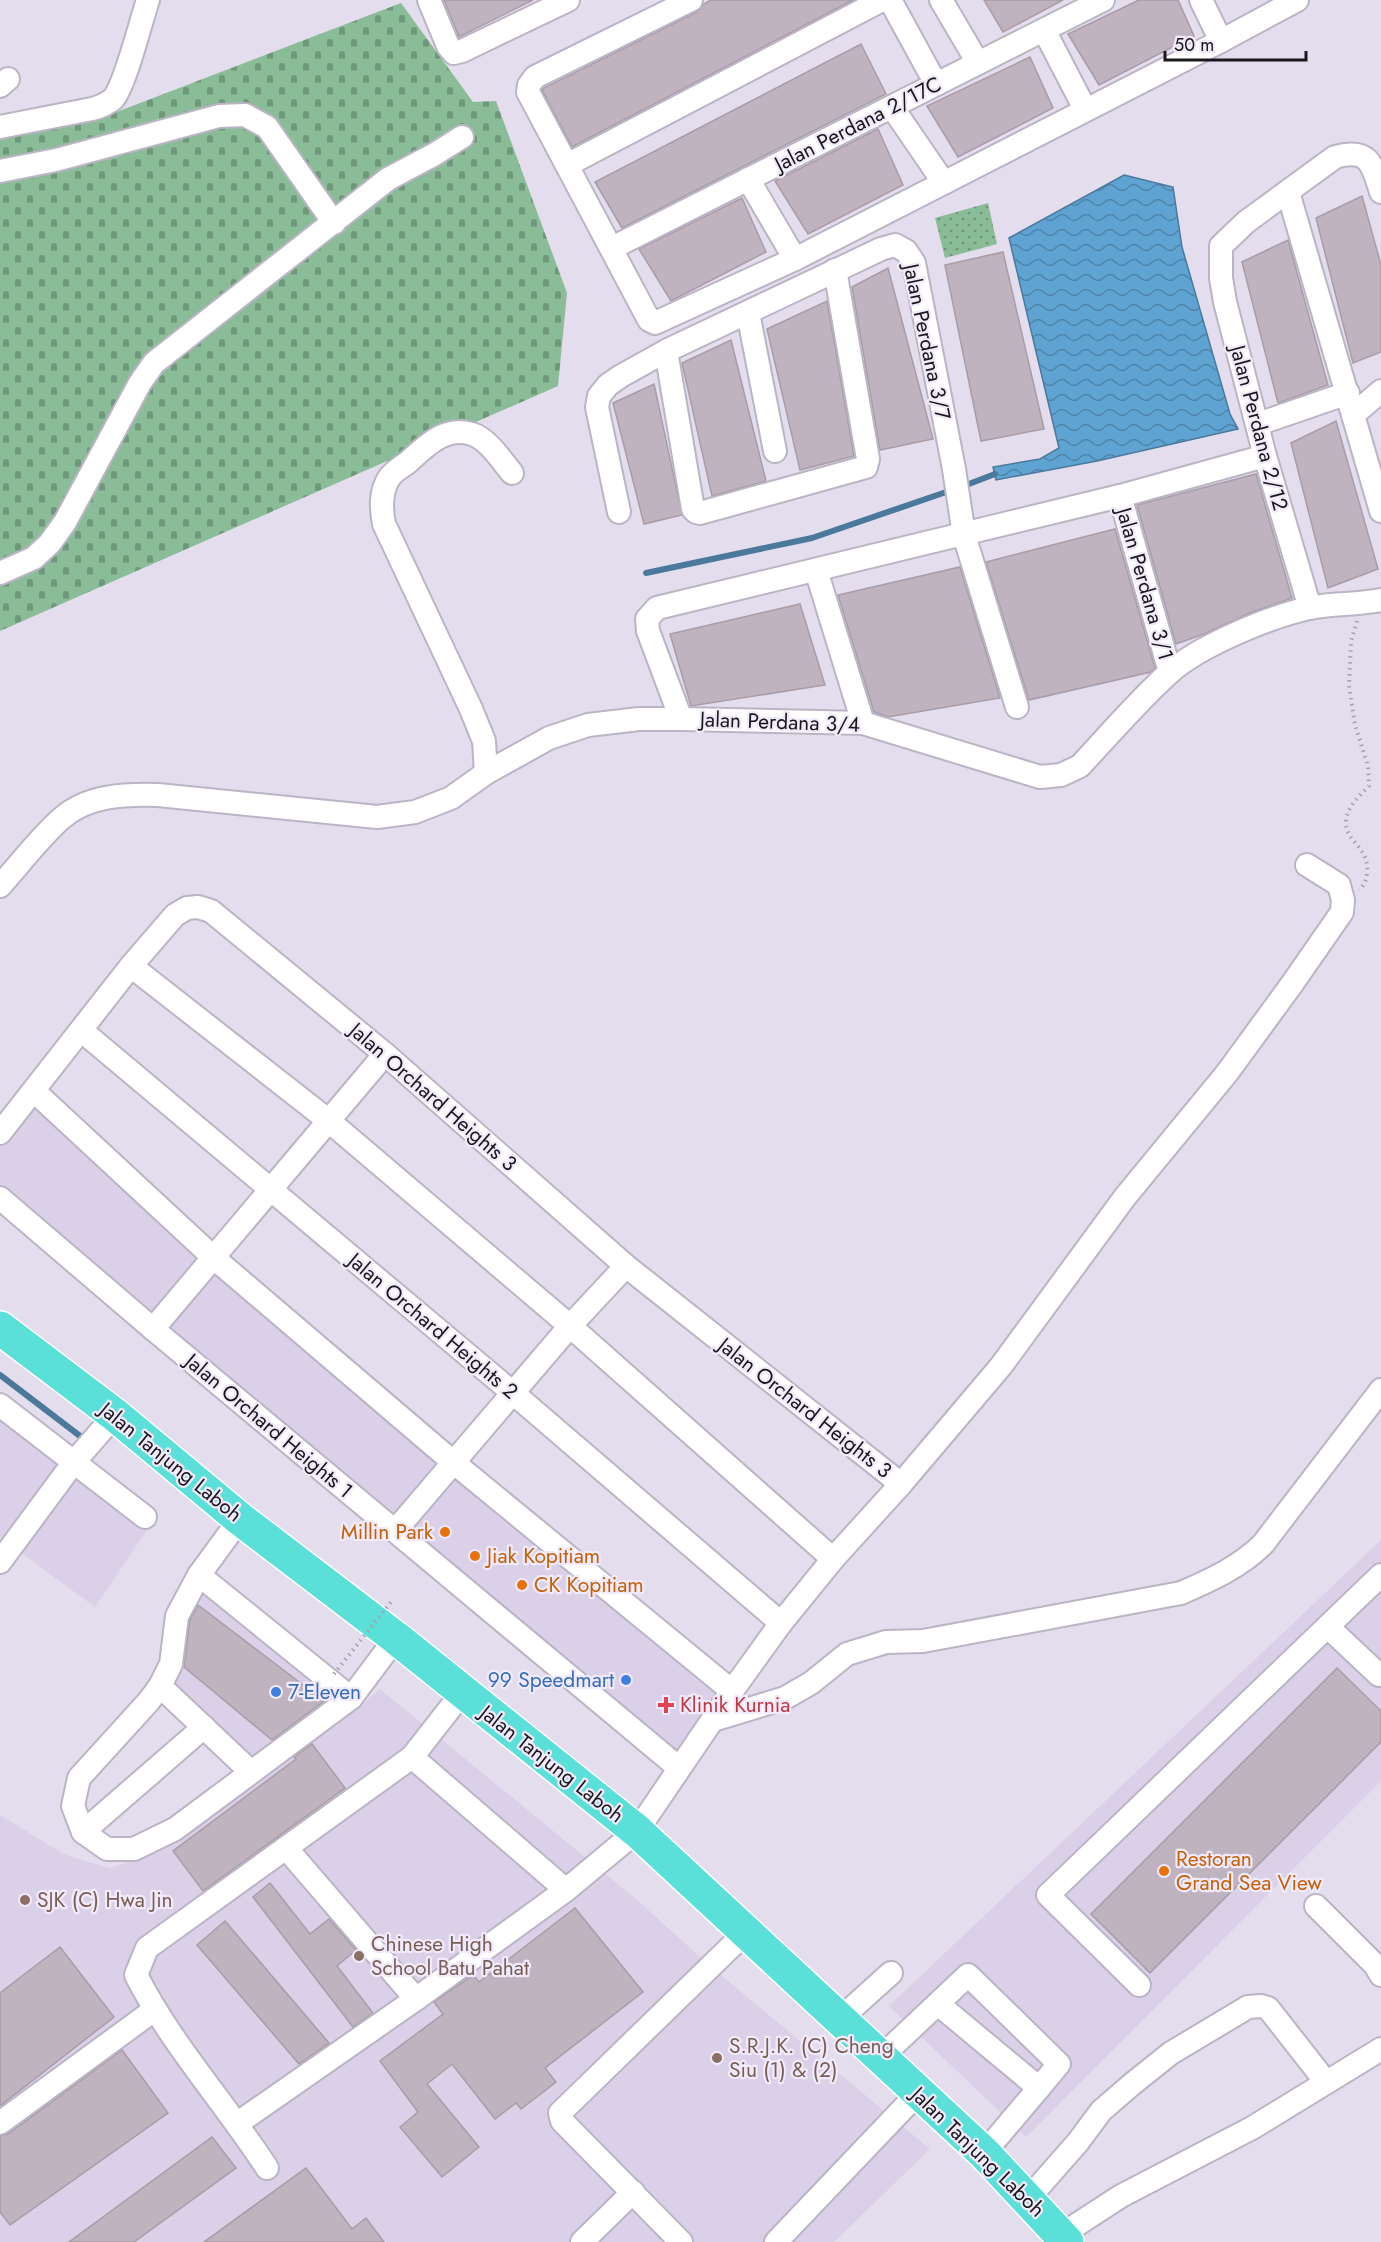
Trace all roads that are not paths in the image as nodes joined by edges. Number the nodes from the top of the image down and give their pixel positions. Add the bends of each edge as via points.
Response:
1 (148, 0) edge
2 (429, 0) edge
3 (568, 0) edge
4 (691, 0) edge
5 (882, 0) edge
6 (890, 0) edge
7 (941, 0) edge
8 (1103, 0) edge
9 (1201, 0) edge
10 (1297, 0) edge
11 (1044, 30) junction
12 (1221, 42) junction
13 (978, 63) junction
14 (936, 84) junction
15 (892, 107) junction
16 (1086, 109) junction
17 (0, 127) edge
18 (462, 137) dead end
19 (567, 165) junction
20 (0, 171) edge
21 (748, 179) junction
22 (944, 183) junction
23 (1288, 192) junction
24 (1381, 192) edge
25 (334, 223) junction
26 (612, 248) junction
27 (795, 259) junction
28 (835, 270) junction
29 (747, 313) junction
30 (666, 351) junction
31 (1381, 391) edge
32 (1348, 393) junction
33 (1353, 415) junction
34 (1257, 424) junction
35 (775, 451) dead end
36 (1265, 456) junction
37 (512, 473) dead end
38 (1120, 496) junction
39 (1381, 511) edge
40 (619, 512) dead end
41 (964, 535) junction
42 (816, 570) junction
43 (0, 573) edge
44 (1372, 602) edge
45 (1310, 608) junction
46 (1170, 672) junction
47 (1017, 707) dead end
48 (681, 719) junction
49 (863, 723) junction
50 (486, 773) junction
51 (1306, 866) dead end
52 (0, 886) edge
53 (131, 966) junction
54 (82, 1031) junction
55 (385, 1054) junction
56 (33, 1091) junction
57 (329, 1121) junction
58 (0, 1133) edge
59 (271, 1190) junction
60 (0, 1198) edge
61 (214, 1258) junction
62 (626, 1266) junction
63 (570, 1326) junction
64 (0, 1328) edge
65 (153, 1329) junction
66 (1381, 1390) edge
67 (513, 1393) junction
68 (0, 1405) edge
69 (115, 1415) junction
70 (74, 1462) junction
71 (453, 1462) junction
72 (901, 1484) junction
73 (145, 1517) dead end
74 (240, 1519) junction
75 (395, 1531) junction
76 (833, 1559) junction
77 (0, 1562) edge
78 (199, 1575) junction
79 (1381, 1575) edge
80 (781, 1623) junction
81 (1328, 1627) junction
82 (396, 1638) junction
83 (1379, 1675) dead end
84 (160, 1686) junction
85 (732, 1691) junction
86 (462, 1693) junction
87 (351, 1698) junction
88 (713, 1720) junction
89 (204, 1727) junction
90 (412, 1757) junction
91 (679, 1768) junction
92 (251, 1772) junction
93 (637, 1831) junction
94 (83, 1832) junction
95 (286, 1848) junction
96 (566, 1890) junction
97 (1317, 1906) dead end
98 (745, 1933) junction
99 (891, 1973) dead end
100 (1381, 1975) edge
101 (1138, 1985) dead end
102 (416, 1999) junction
103 (938, 2004) junction
104 (154, 2010) junction
105 (840, 2019) junction
106 (1381, 2049) edge
107 (881, 2058) junction
108 (1326, 2082) junction
109 (1039, 2088) junction
110 (918, 2093) junction
111 (0, 2123) edge
112 (238, 2123) junction
113 (984, 2153) junction
114 (267, 2168) dead end
115 (633, 2192) junction
116 (1028, 2199) junction
117 (1064, 2239) edge
118 (582, 2242) edge
119 (681, 2242) edge
120 (776, 2242) edge

1 - 17 street via 122,84 105,105
2 - 3 street via 454,52
4 - 19 street via 535,77 528,92
5 - 19 street
6 - 14 street
7 - 13 street
8 - 11 street, Jalan Perdana 2/17C
9 - 12 street
10 - 12 street
11 - 13 street, Jalan Perdana 2/17C
11 - 16 street
12 - 16 street
13 - 14 street, Jalan Perdana 2/17C
14 - 15 street, Jalan Perdana 2/17C
15 - 21 street, Jalan Perdana 2/17C
15 - 22 street
16 - 22 street
18 - 25 street via 388,179
19 - 26 street
20 - 25 street via 219,116 244,115 267,127
21 - 26 street, Jalan Perdana 2/17C
21 - 27 street
22 - 27 street
23 - 24 street via 1335,157 1353,153 1365,157 1375,171
23 - 32 street
23 - 34 street, Jalan Perdana 2/12 via 1221,246 1225,302
25 - 43 street via 154,363 50,543 34,558
26 - 27 street via 649,320 655,323
28 - 29 street, Jalan Perdana 3/7
28 - 30 street via 868,459 866,467 696,512
28 - 41 street, Jalan Perdana 3/7 via 895,245 906,251 914,263
29 - 30 street, Jalan Perdana 3/7
29 - 35 street
30 - 40 street, Jalan Perdana 3/7 via 621,376 599,396 597,407
31 - 33 street
32 - 33 street
32 - 34 street
33 - 39 street
34 - 36 street, Jalan Perdana 2/12
36 - 38 street, Jalan Perdana 3/4
36 - 45 street, Jalan Perdana 2/12
37 - 50 street via 485,442 462,431 435,439 390,477 381,508 384,524 484,741
38 - 41 street, Jalan Perdana 3/4
38 - 46 street, Jalan Perdana 3/1
41 - 42 street, Jalan Perdana 3/4
41 - 47 street, Jalan Perdana 3/7
42 - 48 street, Jalan Perdana 3/4 via 657,608 647,619
42 - 49 street
44 - 45 street, Jalan Perdana 3/4
45 - 46 street, Jalan Perdana 3/4 via 1216,642
46 - 49 street, Jalan Perdana 3/4 via 1080,766 1061,775 1040,777
48 - 49 street, Jalan Perdana 3/4
48 - 50 street via 588,725 549,738
50 - 52 street via 451,798 415,812 377,817 158,795 128,794 90,802 63,817
51 - 72 street via 1339,885 1342,912 1227,1073 1125,1197 1001,1366
53 - 54 street, Jalan Orchard Heights 3
53 - 55 street, Jalan Orchard Heights 3 via 175,915 187,908 211,911
53 - 57 street
54 - 56 street, Jalan Orchard Heights 3
54 - 59 street, Jalan Orchard Heights 2
55 - 57 street
55 - 62 street, Jalan Orchard Heights 3
56 - 58 street, Jalan Orchard Heights 3
56 - 61 street
57 - 59 street
57 - 63 street
59 - 61 street
59 - 67 street, Jalan Orchard Heights 2
60 - 65 street, Jalan Orchard Heights 1
61 - 65 street
61 - 71 street
62 - 63 street
62 - 72 street, Jalan Orchard Heights 3
63 - 67 street
63 - 76 street
64 - 69 highway, Jalan Tanjung Laboh
65 - 75 street, Jalan Orchard Heights 1
66 - 88 street via 1263,1544 1249,1558 1218,1577 1181,1593 923,1641 886,1642 847,1654 785,1698
67 - 71 street
67 - 80 street, Jalan Orchard Heights 2
68 - 70 street
69 - 70 street
69 - 74 highway, Jalan Tanjung Laboh
70 - 73 street
70 - 77 street
71 - 75 street
71 - 85 street
72 - 76 street
74 - 78 street
74 - 82 highway, Jalan Tanjung Laboh
75 - 91 street, Jalan Orchard Heights 1
76 - 80 street
78 - 84 street via 177,1616 171,1664
78 - 87 street
79 - 81 street
80 - 85 street
81 - 83 street
81 - 101 street via 1048,1895
82 - 86 highway, Jalan Tanjung Laboh
82 - 87 street
84 - 89 street
84 - 94 street via 79,1778 73,1806
85 - 88 street
86 - 90 street
86 - 93 highway, Jalan Tanjung Laboh
87 - 92 street
88 - 91 street
89 - 92 street
89 - 94 street
90 - 95 street
90 - 96 street
91 - 93 street
92 - 94 street via 175,1829 134,1849 107,1849
93 - 96 street
93 - 98 highway, Jalan Tanjung Laboh
95 - 102 street
95 - 104 street via 147,1948 136,1975
96 - 102 street
97 - 100 street via 1376,1965
98 - 105 highway, Jalan Tanjung Laboh
98 - 115 street via 560,2113 562,2121
99 - 105 street
102 - 112 street
103 - 107 street
103 - 109 street
103 - 109 street via 968,1975 1059,2064
104 - 111 street
104 - 112 street
105 - 107 highway, Jalan Tanjung Laboh
106 - 108 street
107 - 110 highway, Jalan Tanjung Laboh
108 - 116 street via 1268,2008 1248,2007 1171,2053 1101,2111
108 - 117 street via 1252,2128 1121,2196
109 - 113 street
110 - 113 highway, Jalan Tanjung Laboh
110 - 120 street
112 - 114 street
113 - 116 highway, Jalan Tanjung Laboh
115 - 118 street
115 - 119 street
116 - 117 highway, Jalan Tanjung Laboh

